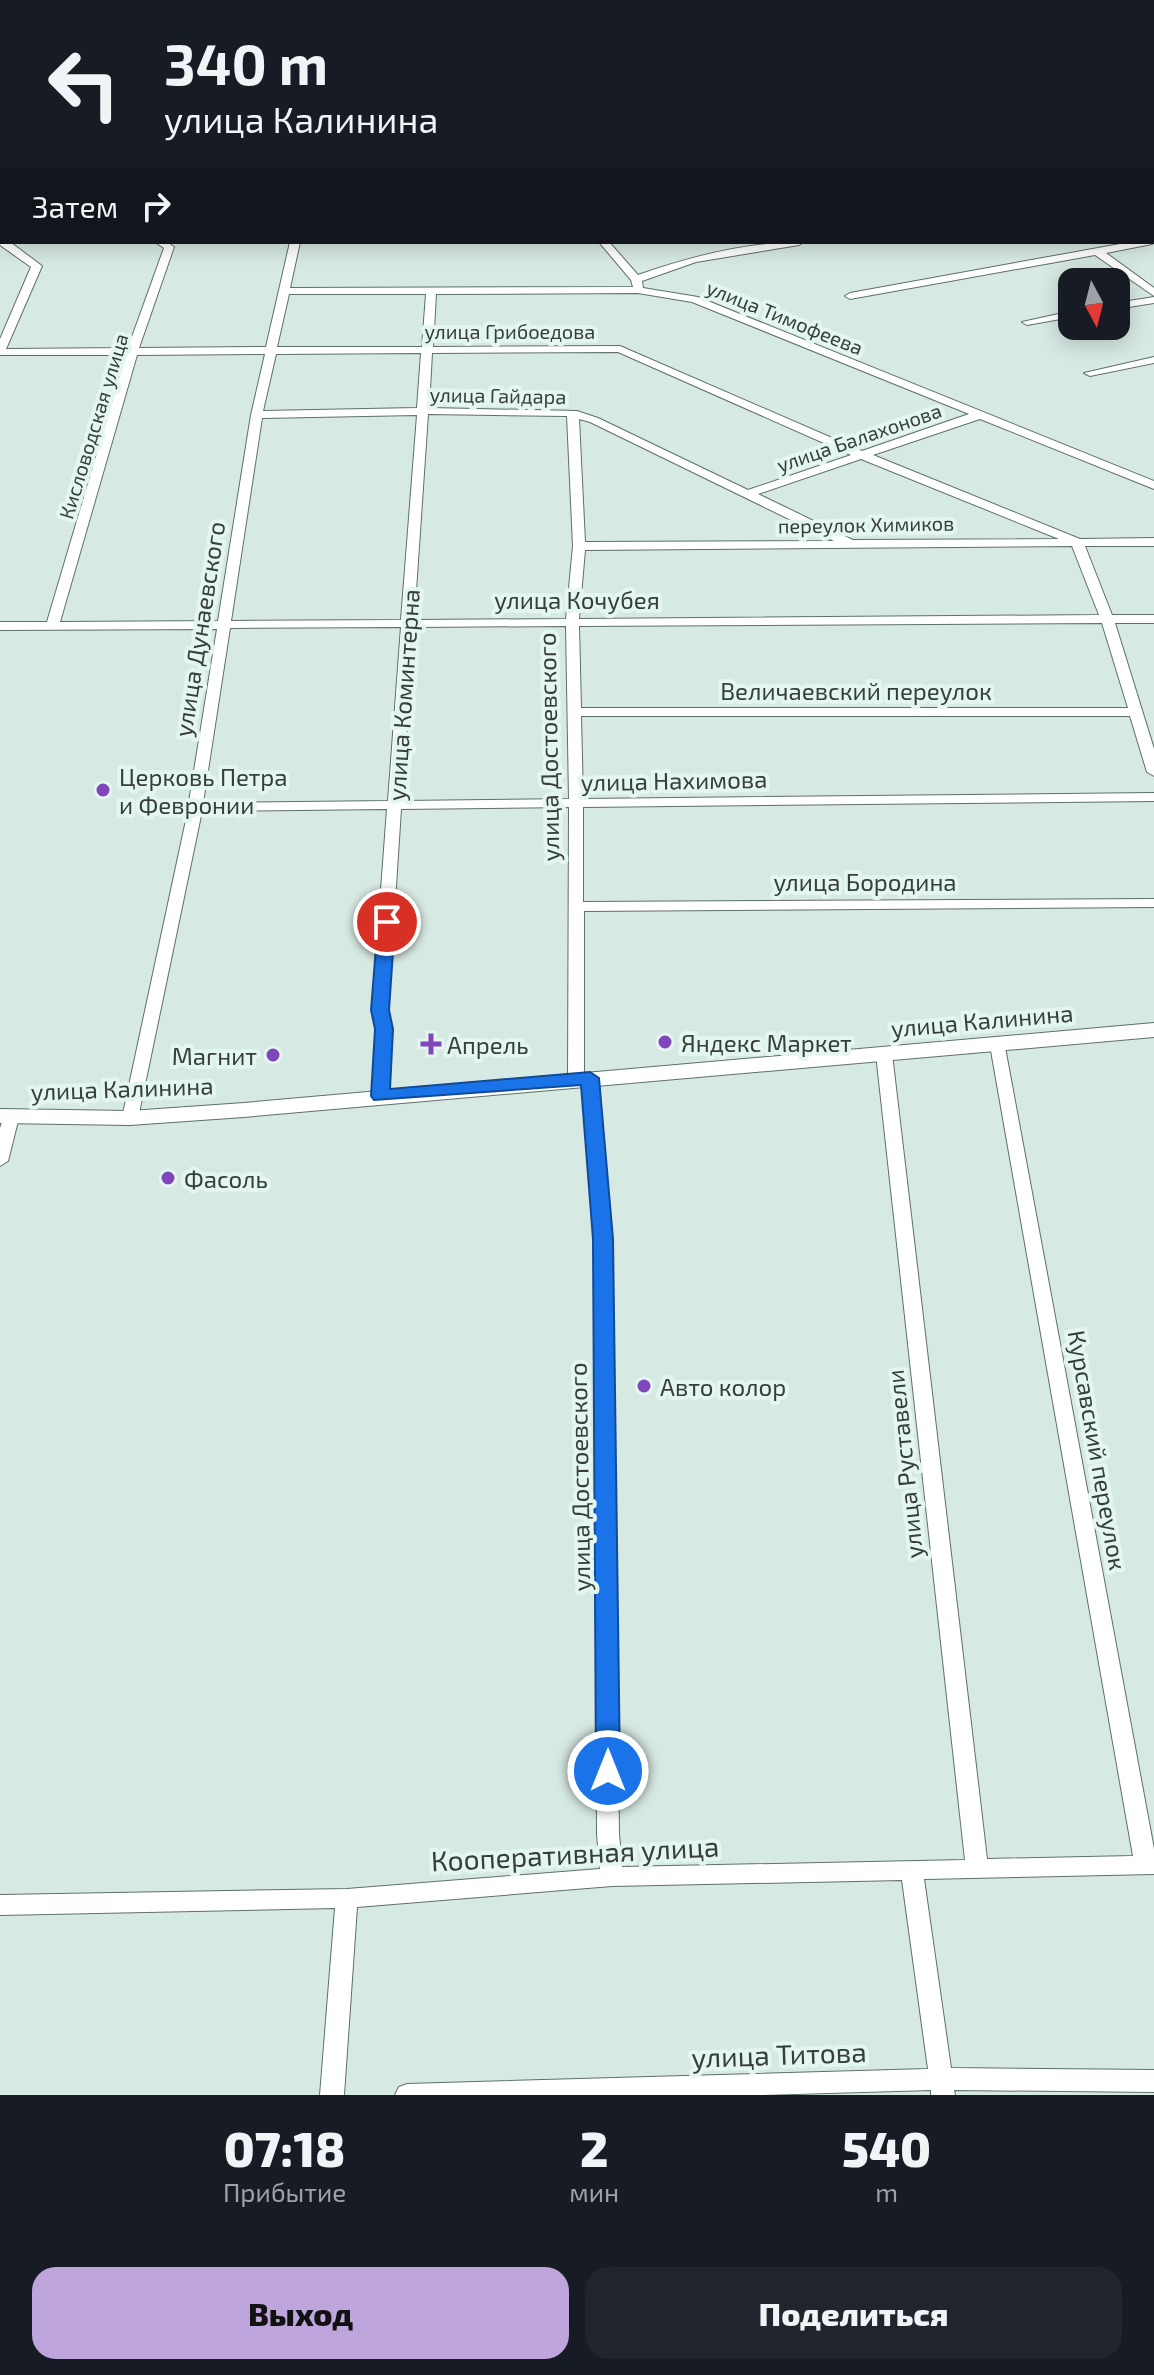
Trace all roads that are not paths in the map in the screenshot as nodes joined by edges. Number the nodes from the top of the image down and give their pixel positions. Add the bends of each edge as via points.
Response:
1 (6, 244) edge
2 (164, 244) edge
3 (295, 244) edge
4 (606, 244) edge
5 (787, 244) edge
6 (1135, 244) edge
7 (1097, 251) junction
8 (637, 285) junction
9 (285, 291) junction
10 (431, 293) junction
11 (1154, 293) edge
12 (850, 296) dead end
13 (1154, 300) edge
14 (1130, 304) edge
15 (1058, 316) edge
16 (1027, 322) dead end
17 (270, 350) junction
18 (426, 350) junction
19 (0, 352) edge
20 (132, 353) junction
21 (1154, 360) edge
22 (1090, 373) dead end
23 (424, 411) junction
24 (573, 413) junction
25 (257, 415) junction
26 (979, 415) junction
27 (862, 455) junction
28 (1154, 485) edge
29 (750, 493) junction
30 (1077, 542) junction
31 (1154, 542) edge
32 (853, 545) junction
33 (579, 546) junction
34 (1107, 619) junction
35 (1154, 619) edge
36 (572, 621) junction
37 (407, 623) junction
38 (0, 626) edge
39 (52, 626) junction
40 (225, 626) junction
41 (576, 712) junction
42 (1136, 712) junction
43 (1154, 772) edge
44 (1154, 797) edge
45 (576, 803) junction
46 (396, 805) junction
47 (195, 807) junction
48 (1154, 903) edge
49 (576, 907) junction
50 (1154, 1030) edge
51 (998, 1045) junction
52 (884, 1054) junction
53 (583, 1079) junction
54 (381, 1096) junction
55 (5, 1116) edge
56 (130, 1118) junction
57 (0, 1161) edge
58 (1150, 1865) edge
59 (977, 1867) junction
60 (912, 1869) junction
61 (612, 1877) junction
62 (347, 1898) junction
63 (0, 1905) edge
64 (1154, 2081) edge
65 (941, 2087) edge
66 (332, 2095) edge
67 (407, 2095) edge

1 - 19 street via 37,266
2 - 20 street, Кисловодская улица via 169,247
3 - 9 street, улица Дунаевского
4 - 8 street
5 - 8 street via 694,259
6 - 7 street
7 - 11 street
7 - 12 street
8 - 10 street, улица Тимофеева
8 - 26 street, улица Тимофеева via 694,299
9 - 10 street, улица Тимофеева
9 - 17 street, улица Дунаевского
10 - 18 street, улица Коминтерна
13 - 14 street
15 - 16 street
17 - 18 street, улица Грибоедова
17 - 20 street, улица Грибоедова
17 - 25 street, улица Дунаевского
18 - 23 street, улица Коминтерна
18 - 27 street, улица Грибоедова via 620,349
19 - 20 street, улица Грибоедова
20 - 39 street, Кисловодская улица
21 - 22 street
23 - 24 street, улица Гайдара
23 - 25 street, улица Гайдара
23 - 37 street, улица Коминтерна
24 - 29 street, улица Гайдара
24 - 33 street, улица Достоевского
25 - 40 street, улица Дунаевского
26 - 27 street, улица Балахонова
26 - 28 street, улица Тимофеева
27 - 29 street, улица Балахонова
27 - 30 street, улица Грибоедова
29 - 32 street, улица Гайдара
30 - 31 street, переулок Химиков
30 - 32 street, переулок Химиков
30 - 34 street
32 - 33 street, переулок Химиков
33 - 36 street, улица Достоевского
34 - 35 street, улица Кочубея
34 - 36 street, улица Кочубея
34 - 42 street
36 - 37 street, улица Кочубея
36 - 41 street, улица Достоевского
37 - 40 street, улица Кочубея
37 - 46 street, улица Коминтерна
38 - 39 street, улица Кочубея
39 - 40 street, улица Кочубея
40 - 47 street, улица Дунаевского
41 - 42 street, Величаевский переулок
41 - 45 street, улица Достоевского
42 - 43 street
44 - 45 street, улица Нахимова
45 - 46 street, улица Нахимова
45 - 49 street, улица Достоевского
46 - 47 street, улица Нахимова
46 - 54 street, улица Коминтерна via 380,1010
47 - 56 street, улица Дунаевского
48 - 49 street, улица Бородина
49 - 53 street, улица Достоевского
50 - 51 main road, улица Калинина
51 - 52 main road, улица Калинина
51 - 58 street, Курсавский переулок
52 - 53 main road, улица Калинина
52 - 59 street, улица Руставели
53 - 54 main road, улица Калинина
53 - 61 street, улица Достоевского via 603,1239
54 - 56 main road, улица Калинина
55 - 56 main road, улица Калинина
55 - 57 street
58 - 59 street, Кооперативная улица
59 - 60 street, Кооперативная улица
60 - 61 street, Кооперативная улица
60 - 65 street
61 - 62 street, Кооперативная улица
62 - 63 street, Кооперативная улица
62 - 66 street
64 - 65 street, улица Титова
65 - 67 street, улица Титова

